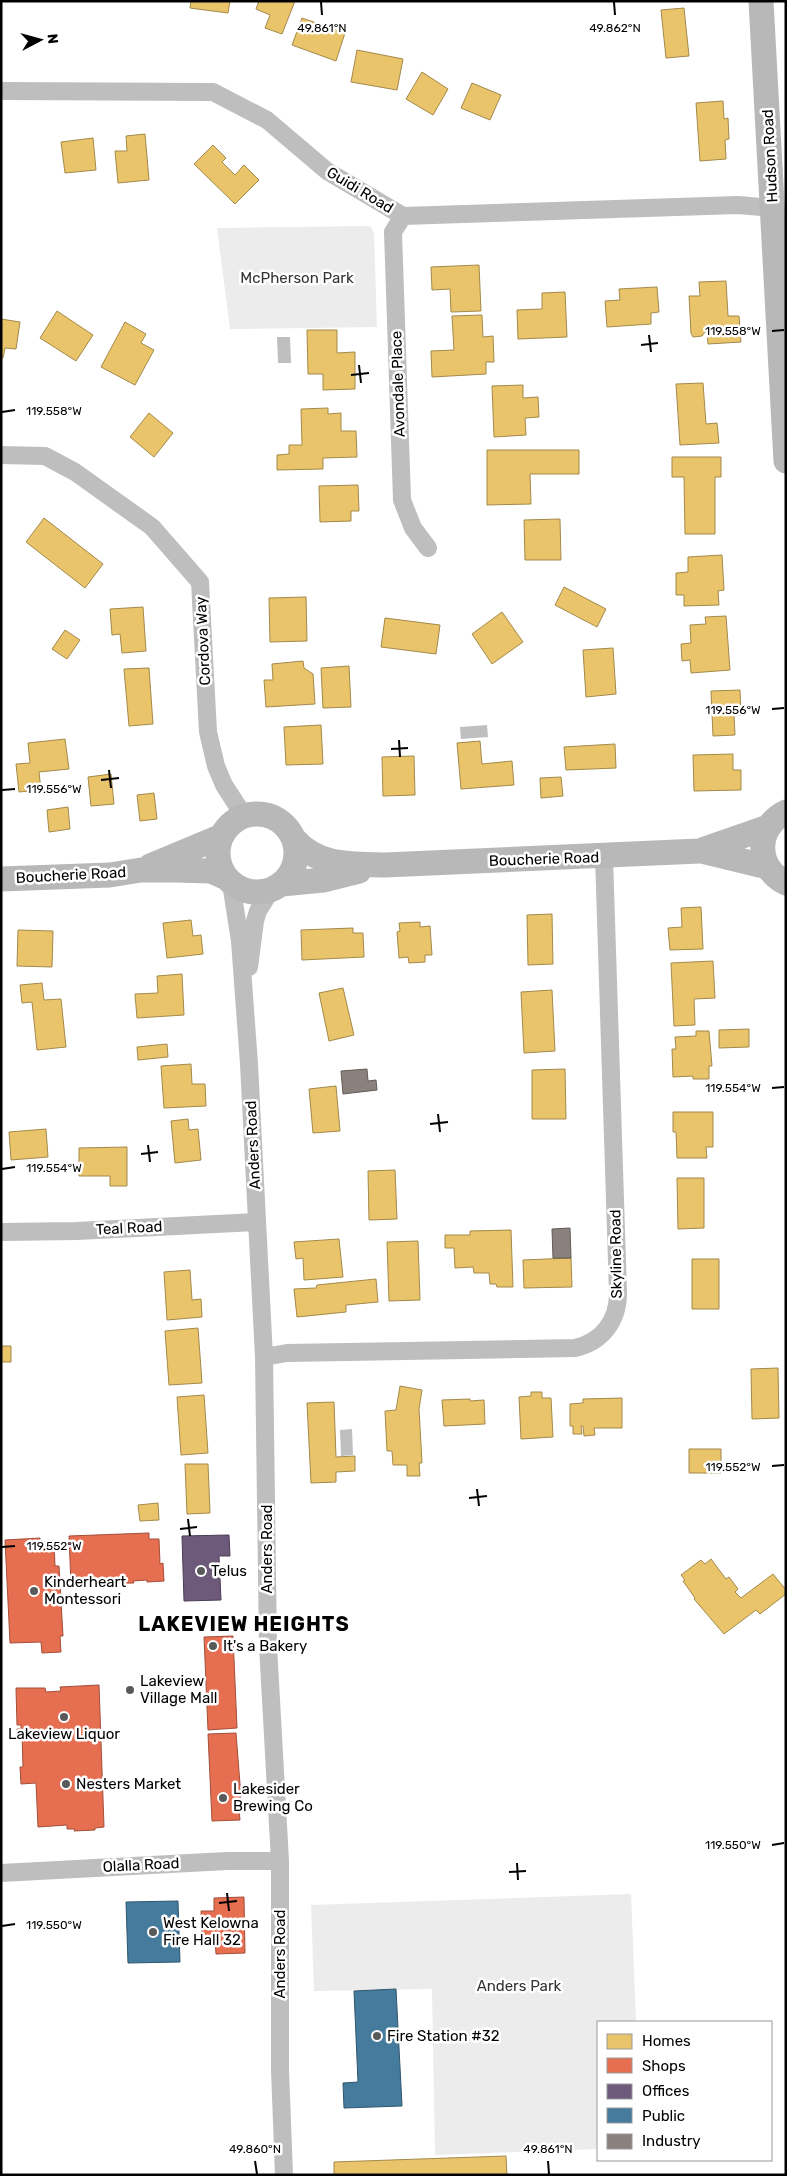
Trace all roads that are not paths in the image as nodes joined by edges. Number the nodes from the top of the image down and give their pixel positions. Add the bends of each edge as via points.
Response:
1 (762, 1) edge
2 (1, 91) edge
3 (772, 208) junction
4 (403, 216) junction
5 (1, 455) edge
6 (786, 461) edge
7 (428, 548) dead end
8 (244, 816) junction
9 (777, 819) edge
10 (222, 836) junction
11 (294, 839) junction
12 (702, 851) junction
13 (604, 857) junction
14 (385, 865) junction
15 (141, 870) junction
16 (777, 875) edge
17 (1, 879) edge
18 (229, 880) junction
19 (277, 887) junction
20 (244, 1014) junction
21 (257, 1222) junction
22 (1, 1232) edge
23 (264, 1357) junction
24 (280, 1861) junction
25 (1, 1873) edge
26 (284, 2175) edge

1 - 3 main road, Hudson Road
2 - 4 street, Guidi Road via 213,92 267,120 327,171
3 - 4 street, Guidi Road via 738,205
3 - 6 main road, Hudson Road
4 - 7 street, Avondale Place via 393,232 402,500 413,528
5 - 8 street, Cordova Way via 45,456 75,472 152,527 200,582 208,732 216,766
8 - 10 main road via 231,824
8 - 11 main road via 274,817 290,830
9 - 12 main road, Boucherie Road
9 - 16 main road, Boucherie Road via 762,847
10 - 15 main road, Boucherie Road
10 - 18 main road via 219,862
11 - 14 main road, Boucherie Road via 304,850 326,861
11 - 19 main road via 295,864 290,875
12 - 13 main road, Boucherie Road
12 - 16 main road, Boucherie Road
13 - 14 main road, Boucherie Road
13 - 23 street, Skyline Road via 618,1293 617,1310 610,1326 591,1342 575,1348 287,1353
14 - 19 main road, Boucherie Road
15 - 17 main road, Boucherie Road via 110,875
15 - 18 main road, Boucherie Road via 211,871
18 - 19 main road via 250,892 261,893
18 - 20 street, Anders Road via 240,941
19 - 20 street, Anders Road via 258,911 255,921
20 - 21 street, Anders Road
21 - 22 street, Teal Road
21 - 23 street, Anders Road
23 - 24 street, Anders Road via 268,1646
24 - 25 street, Olalla Road
24 - 26 street, Anders Road via 280,2070

